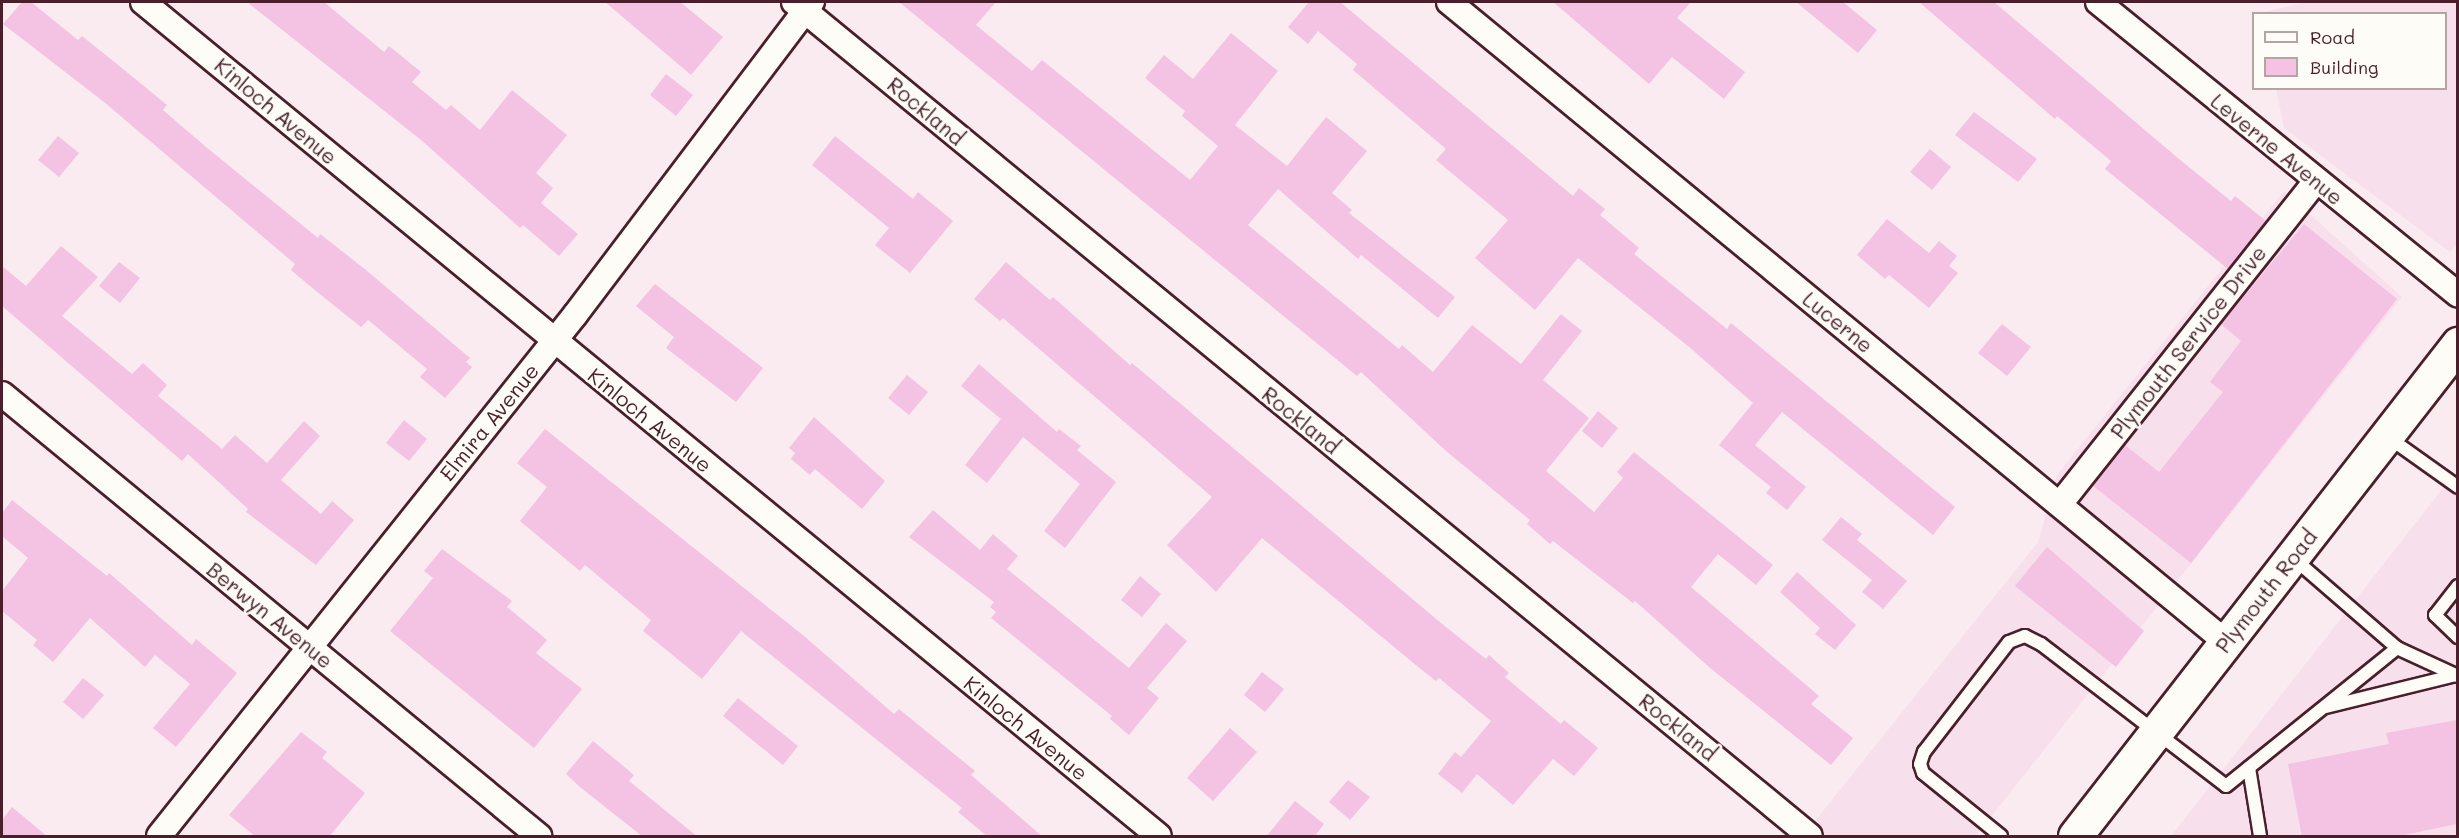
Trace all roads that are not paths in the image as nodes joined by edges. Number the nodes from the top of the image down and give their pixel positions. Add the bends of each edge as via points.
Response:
1 (143, 2) edge
2 (1449, 2) edge
3 (2098, 2) edge
4 (804, 4) edge
5 (2316, 181) junction
6 (2457, 295) edge
7 (554, 341) junction
8 (2457, 344) edge
9 (2, 394) edge
10 (2386, 436) junction
11 (2457, 487) edge
12 (2060, 504) junction
13 (2292, 557) junction
14 (2457, 586) edge
15 (2457, 637) edge
16 (2226, 642) junction
17 (309, 647) junction
18 (2397, 648) junction
19 (2457, 675) edge
20 (2322, 708) junction
21 (2156, 732) junction
22 (2249, 768) junction
23 (159, 837) edge
24 (539, 837) edge
25 (1159, 837) edge
26 (1810, 837) edge
27 (2001, 837) edge
28 (2074, 837) edge
29 (2260, 837) edge

1 - 7 street, Kinloch Avenue
2 - 12 street, Lucerne
3 - 5 street, Leverne Avenue
4 - 7 street, Elmira Avenue
4 - 26 street, Rockland
5 - 6 street, Leverne Avenue
5 - 12 street, Plymouth Service Drive
7 - 17 street, Elmira Avenue
7 - 25 street, Kinloch Avenue
8 - 10 main road, Plymouth Road
9 - 17 street, Berwyn Avenue
10 - 11 lane
10 - 13 main road, Plymouth Road
12 - 16 street, Lucerne
13 - 16 main road, Plymouth Road
13 - 18 lane
14 - 15 lane via 2435,615
16 - 21 main road, Plymouth Road
17 - 23 street, Elmira Avenue
17 - 24 street, Berwyn Avenue
18 - 19 lane
18 - 20 lane
19 - 20 lane
20 - 22 lane
21 - 22 lane via 2226,786
21 - 27 lane via 2041,644 2025,636 2009,642 1924,752 1920,764 1923,773
21 - 28 main road, Plymouth Road
22 - 29 lane

